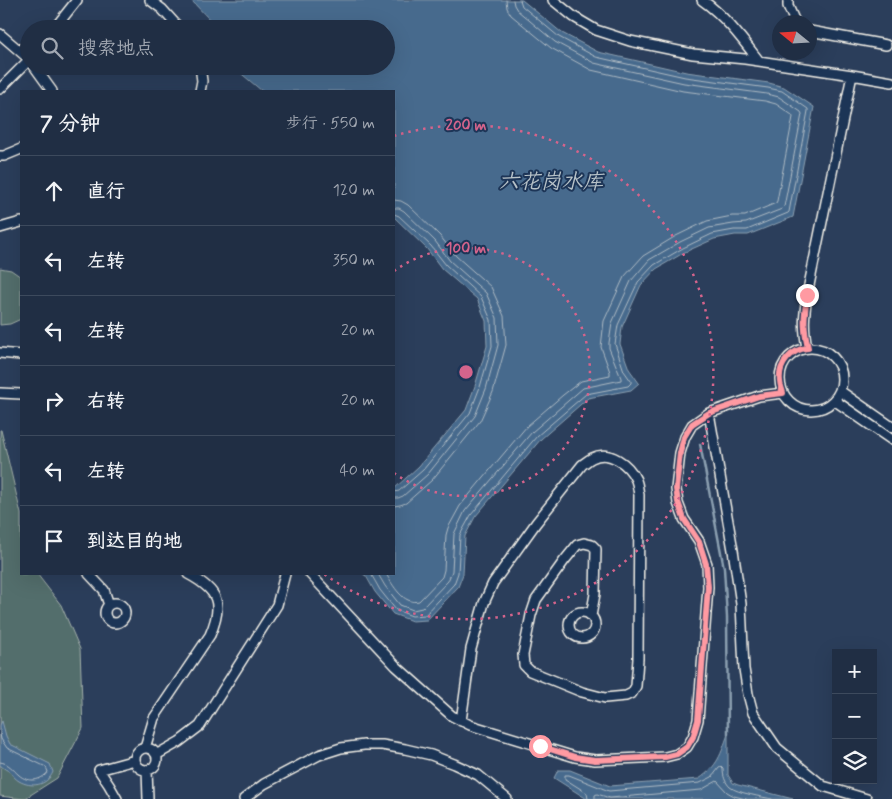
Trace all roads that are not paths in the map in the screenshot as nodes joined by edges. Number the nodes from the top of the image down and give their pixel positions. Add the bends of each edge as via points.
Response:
1 (77, 0) edge
2 (150, 0) edge
3 (552, 0) edge
4 (702, 0) edge
5 (788, 0) edge
6 (792, 15) edge
7 (61, 20) edge
8 (172, 20) edge
9 (817, 32) edge
10 (0, 34) edge
11 (886, 45) dead end
12 (20, 51) edge
13 (759, 61) junction
14 (20, 68) edge
15 (40, 75) edge
16 (201, 75) edge
17 (852, 75) junction
18 (892, 82) edge
19 (0, 89) edge
20 (51, 90) edge
21 (200, 90) edge
22 (20, 148) edge
23 (0, 156) edge
24 (20, 222) edge
25 (0, 228) edge
26 (808, 348) junction
27 (0, 353) edge
28 (20, 355) edge
29 (840, 391) junction
30 (0, 393) edge
31 (783, 393) junction
32 (20, 394) edge
33 (834, 400) junction
34 (709, 413) junction
35 (892, 426) edge
36 (892, 440) edge
37 (90, 575) edge
38 (190, 575) edge
39 (285, 575) edge
40 (311, 575) edge
41 (109, 605) dead end
42 (591, 616) dead end
43 (461, 720) junction
44 (145, 748) junction
45 (156, 755) junction
46 (135, 760) junction
47 (147, 770) junction
48 (117, 799) edge
49 (148, 799) edge
50 (244, 799) edge
51 (507, 799) edge
52 (866, 799) edge

1 - 7 street
2 - 8 street
3 - 13 street via 596,30 630,41 693,54
4 - 13 street via 732,27
5 - 6 street
9 - 11 street
10 - 12 street
13 - 17 street
14 - 19 street
15 - 20 street
16 - 21 street
17 - 18 street
17 - 26 street via 807,295 804,330
22 - 23 street
24 - 25 street
26 - 29 street via 828,352 837,360 842,371
26 - 31 street via 791,354 783,364 780,375
27 - 28 street
29 - 33 street
29 - 35 street
30 - 32 street
31 - 33 street via 791,403 804,409 819,409
31 - 34 street via 759,396
33 - 36 street
34 - 43 street via 692,424 684,437 676,489 684,519 699,542 706,564 708,587 698,720 687,747 665,757 595,760 575,757
34 - 52 street via 741,604 744,669 753,713 777,748 823,786
37 - 41 street via 104,590
38 - 44 street via 209,589 215,598 218,609 216,621 154,718
39 - 45 street via 277,605 200,726
40 - 43 street via 396,666 452,716
42 - 43 street via 596,549 584,543 577,545 536,600 523,655 524,664 530,671 582,692 605,698 626,696 636,686 638,659 639,495 631,472 608,455 591,458 582,465 493,583 471,649
44 - 45 street via 153,750
44 - 46 street via 138,751
45 - 47 street via 156,764
46 - 47 street via 140,769
46 - 48 street via 99,770
47 - 49 street
50 - 51 street via 264,784 319,755 364,745 405,748 431,755 478,775

